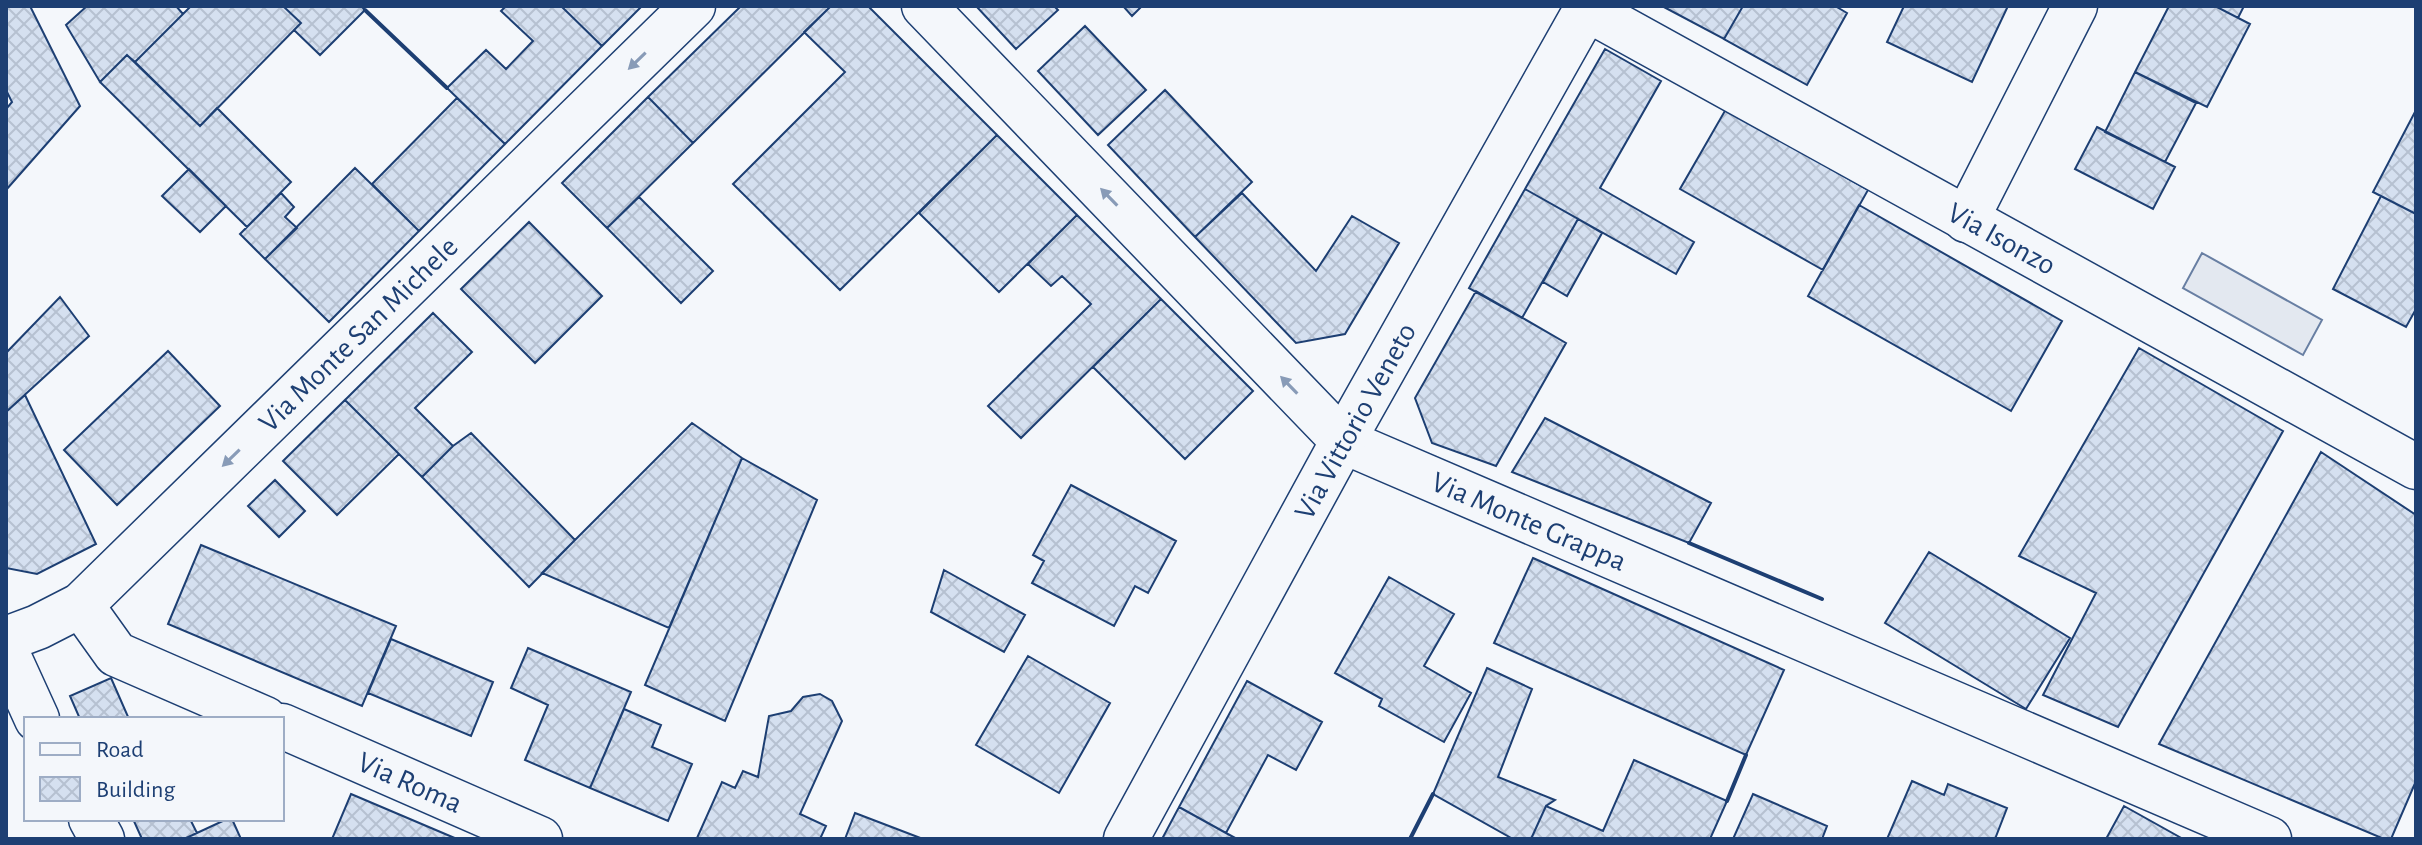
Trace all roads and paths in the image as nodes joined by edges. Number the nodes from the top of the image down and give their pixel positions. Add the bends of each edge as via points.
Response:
1 (693, 6) edge
2 (924, 6) edge
3 (2075, 6) edge
4 (1587, 7) edge
5 (1966, 220) junction
6 (1343, 441) junction
7 (2416, 467) edge
8 (81, 605) junction
9 (6, 639) edge
10 (6, 651) edge
11 (36, 717) edge
12 (260, 717) edge
13 (284, 727) edge
14 (92, 821) edge
15 (102, 839) edge
16 (540, 839) edge
17 (1126, 839) edge
18 (2269, 839) edge

1 -> 8 street, Via Monte San Michele
6 -> 2 street, Via Monte Grappa
3 - 5 street
4 - 5 street, Via Isonzo
4 - 6 street, Via Vittorio Veneto
5 - 7 street, Via Isonzo
6 - 17 street, Via Vittorio Veneto
6 - 18 street, Via Monte Grappa
8 - 9 street, Via Monte San Michele
8 - 12 street via 116,654
10 - 11 street
13 - 16 street, Via Roma
14 - 15 street

